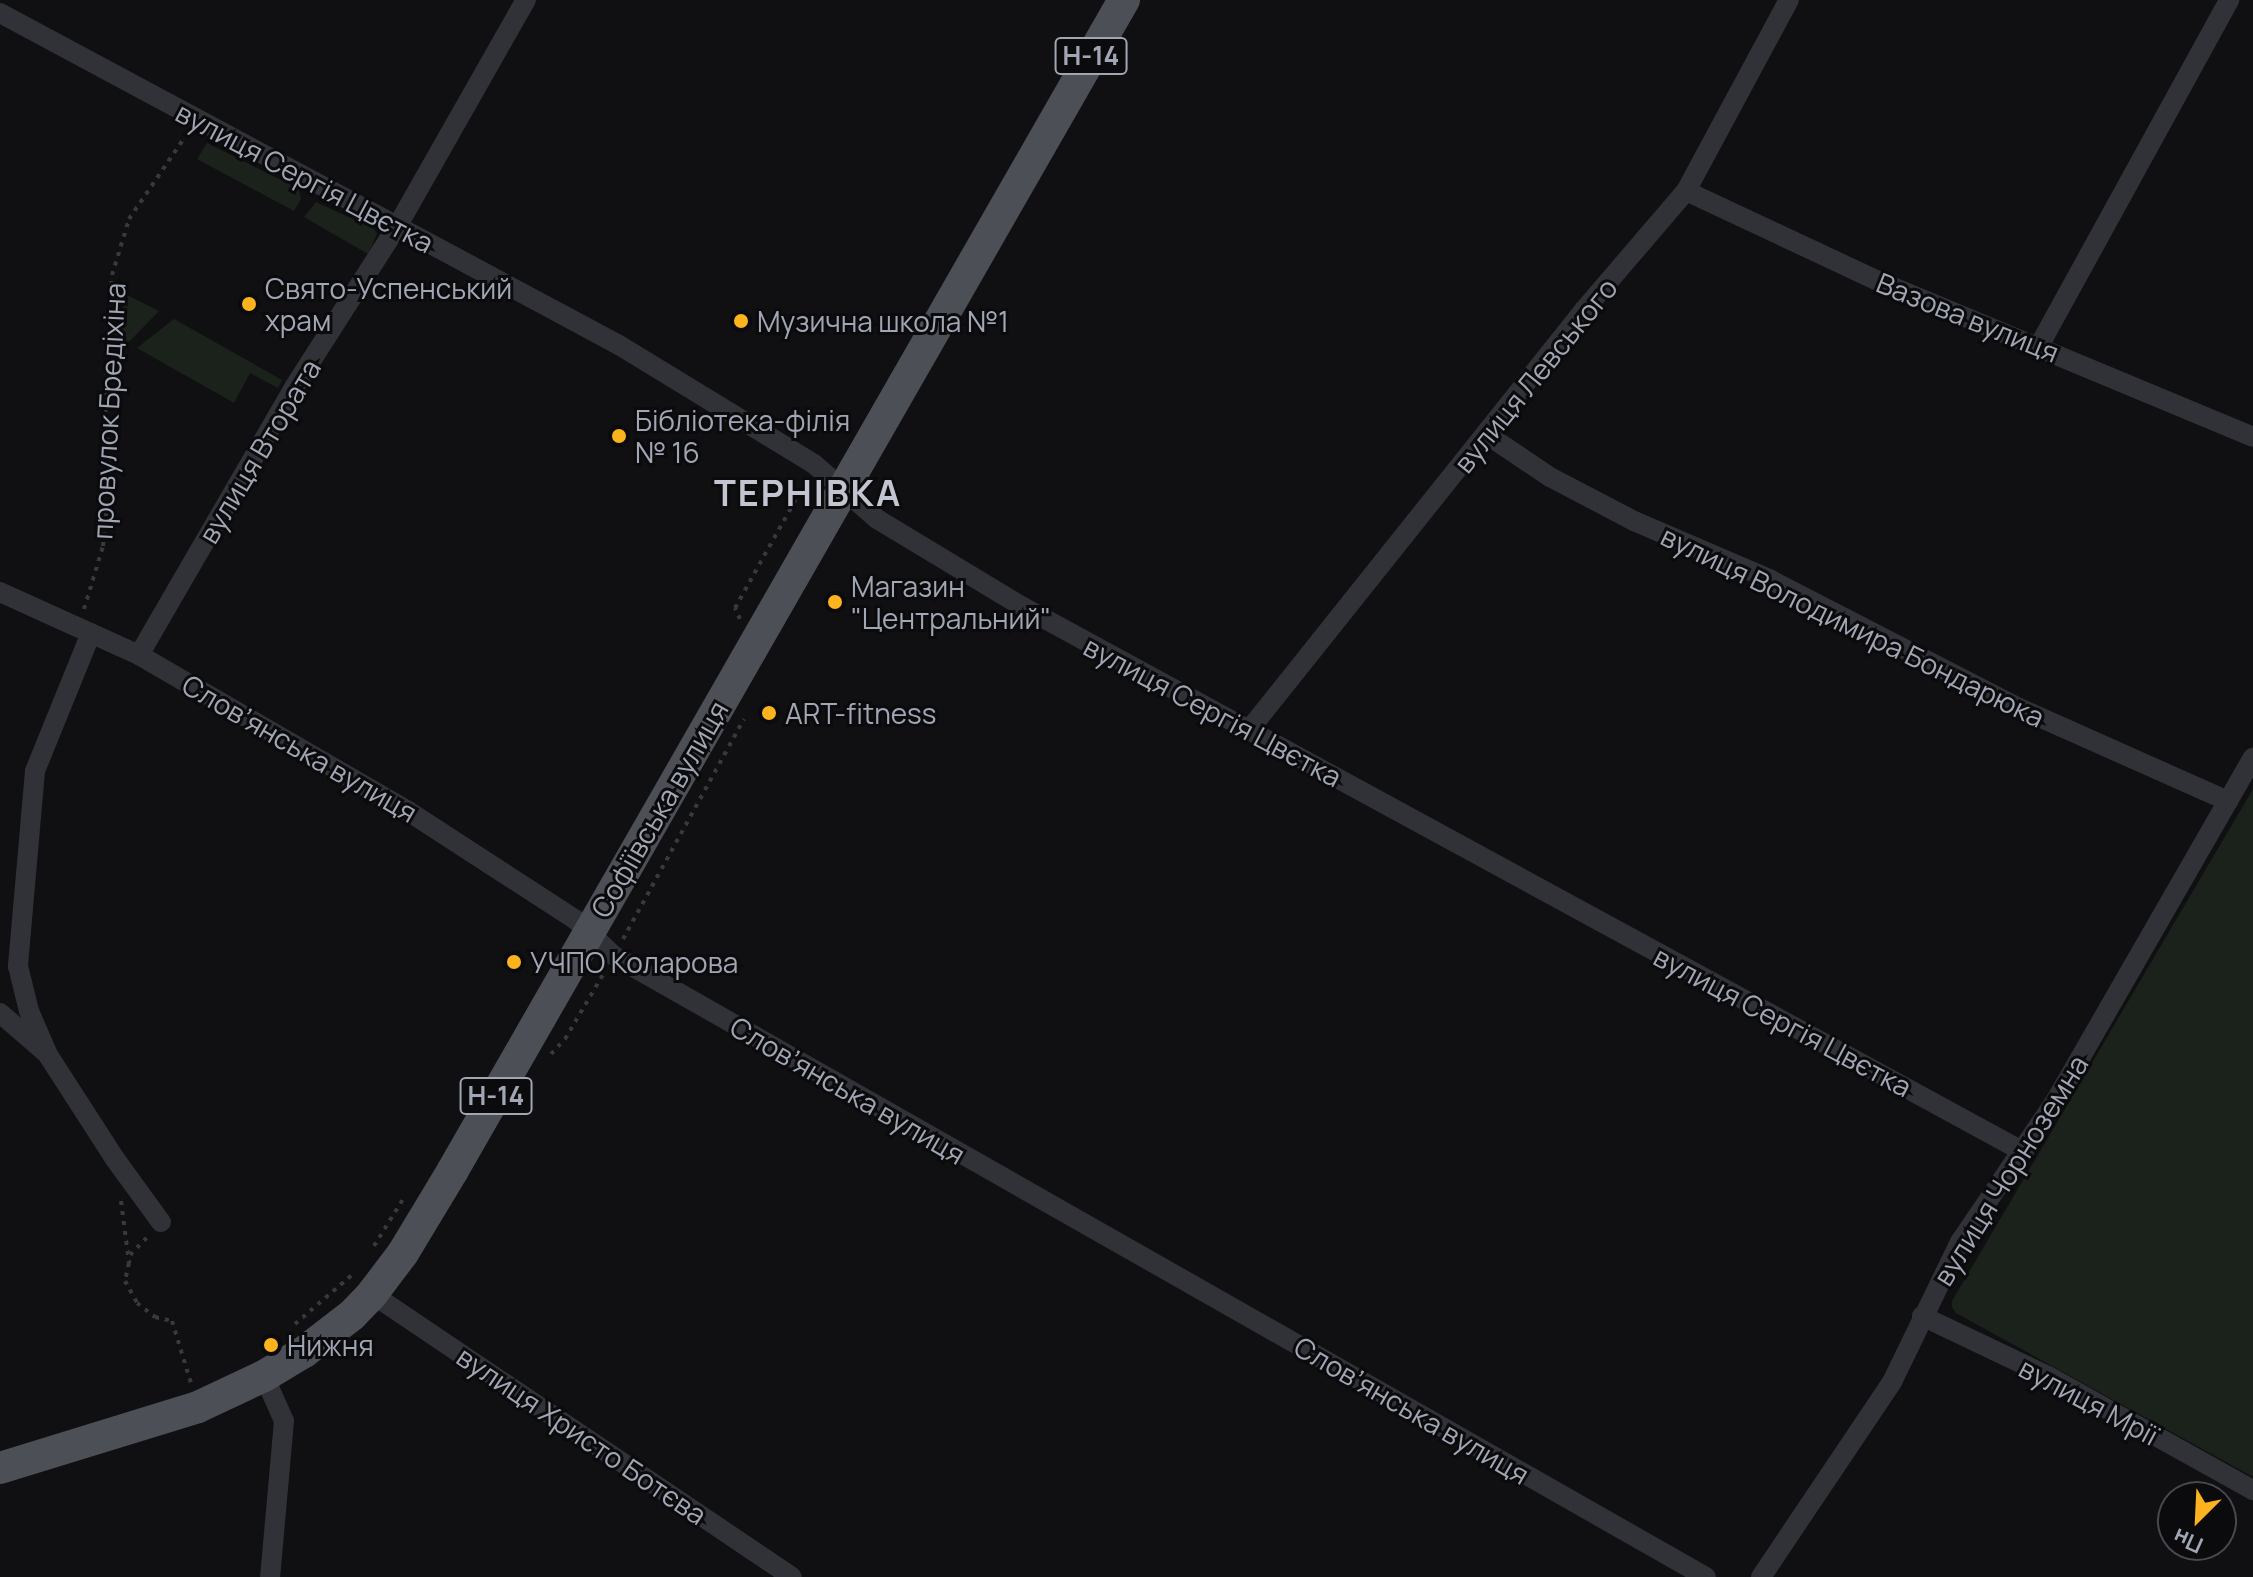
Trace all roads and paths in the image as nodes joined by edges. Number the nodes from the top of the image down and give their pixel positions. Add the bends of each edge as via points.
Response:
1 (526, 0) edge
2 (1124, 0) edge
3 (1789, 0) edge
4 (2229, 0) edge
5 (0, 13) edge
6 (197, 119) junction
7 (1686, 191) junction
8 (398, 225) junction
9 (2039, 346) junction
10 (1486, 434) junction
11 (2253, 437) edge
12 (814, 464) junction
13 (841, 489) junction
14 (0, 592) edge
15 (742, 623) dead end
16 (84, 630) junction
17 (139, 655) junction
18 (1249, 730) junction
19 (2253, 758) edge
20 (2228, 801) junction
21 (589, 932) junction
22 (0, 1013) edge
23 (48, 1055) junction
24 (2024, 1152) junction
25 (115, 1159) junction
26 (410, 1188) dead end
27 (161, 1222) joint
28 (368, 1255) dead end
29 (129, 1256) junction
30 (366, 1281) junction
31 (1922, 1316) junction
32 (294, 1325) dead end
33 (264, 1376) junction
34 (205, 1380) dead end
35 (0, 1468) edge
36 (2253, 1490) edge
37 (270, 1577) edge
38 (792, 1577) edge
39 (1706, 1577) edge
40 (1761, 1577) edge

1 - 8 street, вулиця Втората
2 - 13 main road, Софіївська вулиця / Н-14
3 - 7 street, вулиця Левського
4 - 9 street
5 - 6 street, вулиця Сергія Цвєтка
6 - 8 street, вулиця Сергія Цвєтка
6 - 16 path, провулок Бредіхіна via 129,219 112,275 105,405 110,472 103,546
7 - 9 street, Вазова вулиця via 1876,280
7 - 10 street, вулиця Левського
8 - 12 street, вулиця Сергія Цвєтка via 619,345
8 - 17 street, вулиця Втората via 295,386
9 - 11 street, Вазова вулиця
10 - 18 street, вулиця Левського
10 - 20 street, вулиця Володимира Бондарюка via 1550,477 1634,521 1769,579 2019,708
12 - 13 street, вулиця Сергія Цвєтка
12 - 15 path via 735,608
13 - 18 street, вулиця Сергія Цвєтка via 877,519 1023,607
13 - 21 main road, Софіївська вулиця / Н-14
14 - 16 street, Словʼянська вулиця
16 - 17 street, Словʼянська вулиця
16 - 23 street via 35,771 18,966
17 - 21 street, Словʼянська вулиця via 408,811
18 - 24 street, вулиця Сергія Цвєтка
19 - 20 street, вулиця Чорноземна
20 - 24 street, вулиця Чорноземна
21 - 30 main road, Софіївська вулиця / Н-14 via 403,1253
21 - 39 street, Словʼянська вулиця via 614,956 728,1022
22 - 23 street
23 - 25 street
24 - 31 street, вулиця Чорноземна via 1960,1242
25 - 27 street
25 - 29 path
26 - 28 path
27 - 29 path
29 - 34 path via 125,1281 137,1303 155,1317 172,1321 192,1386
30 - 32 path
30 - 33 main road, Софіївська вулиця / Н-14 via 340,1324
30 - 38 street, вулиця Христо Ботєва
31 - 36 street, вулиця Мрії via 2048,1376
31 - 40 street, вулиця Чорноземна via 1892,1382
33 - 35 main road, Софіївська вулиця / Н-14 via 198,1407
33 - 37 street via 284,1421

